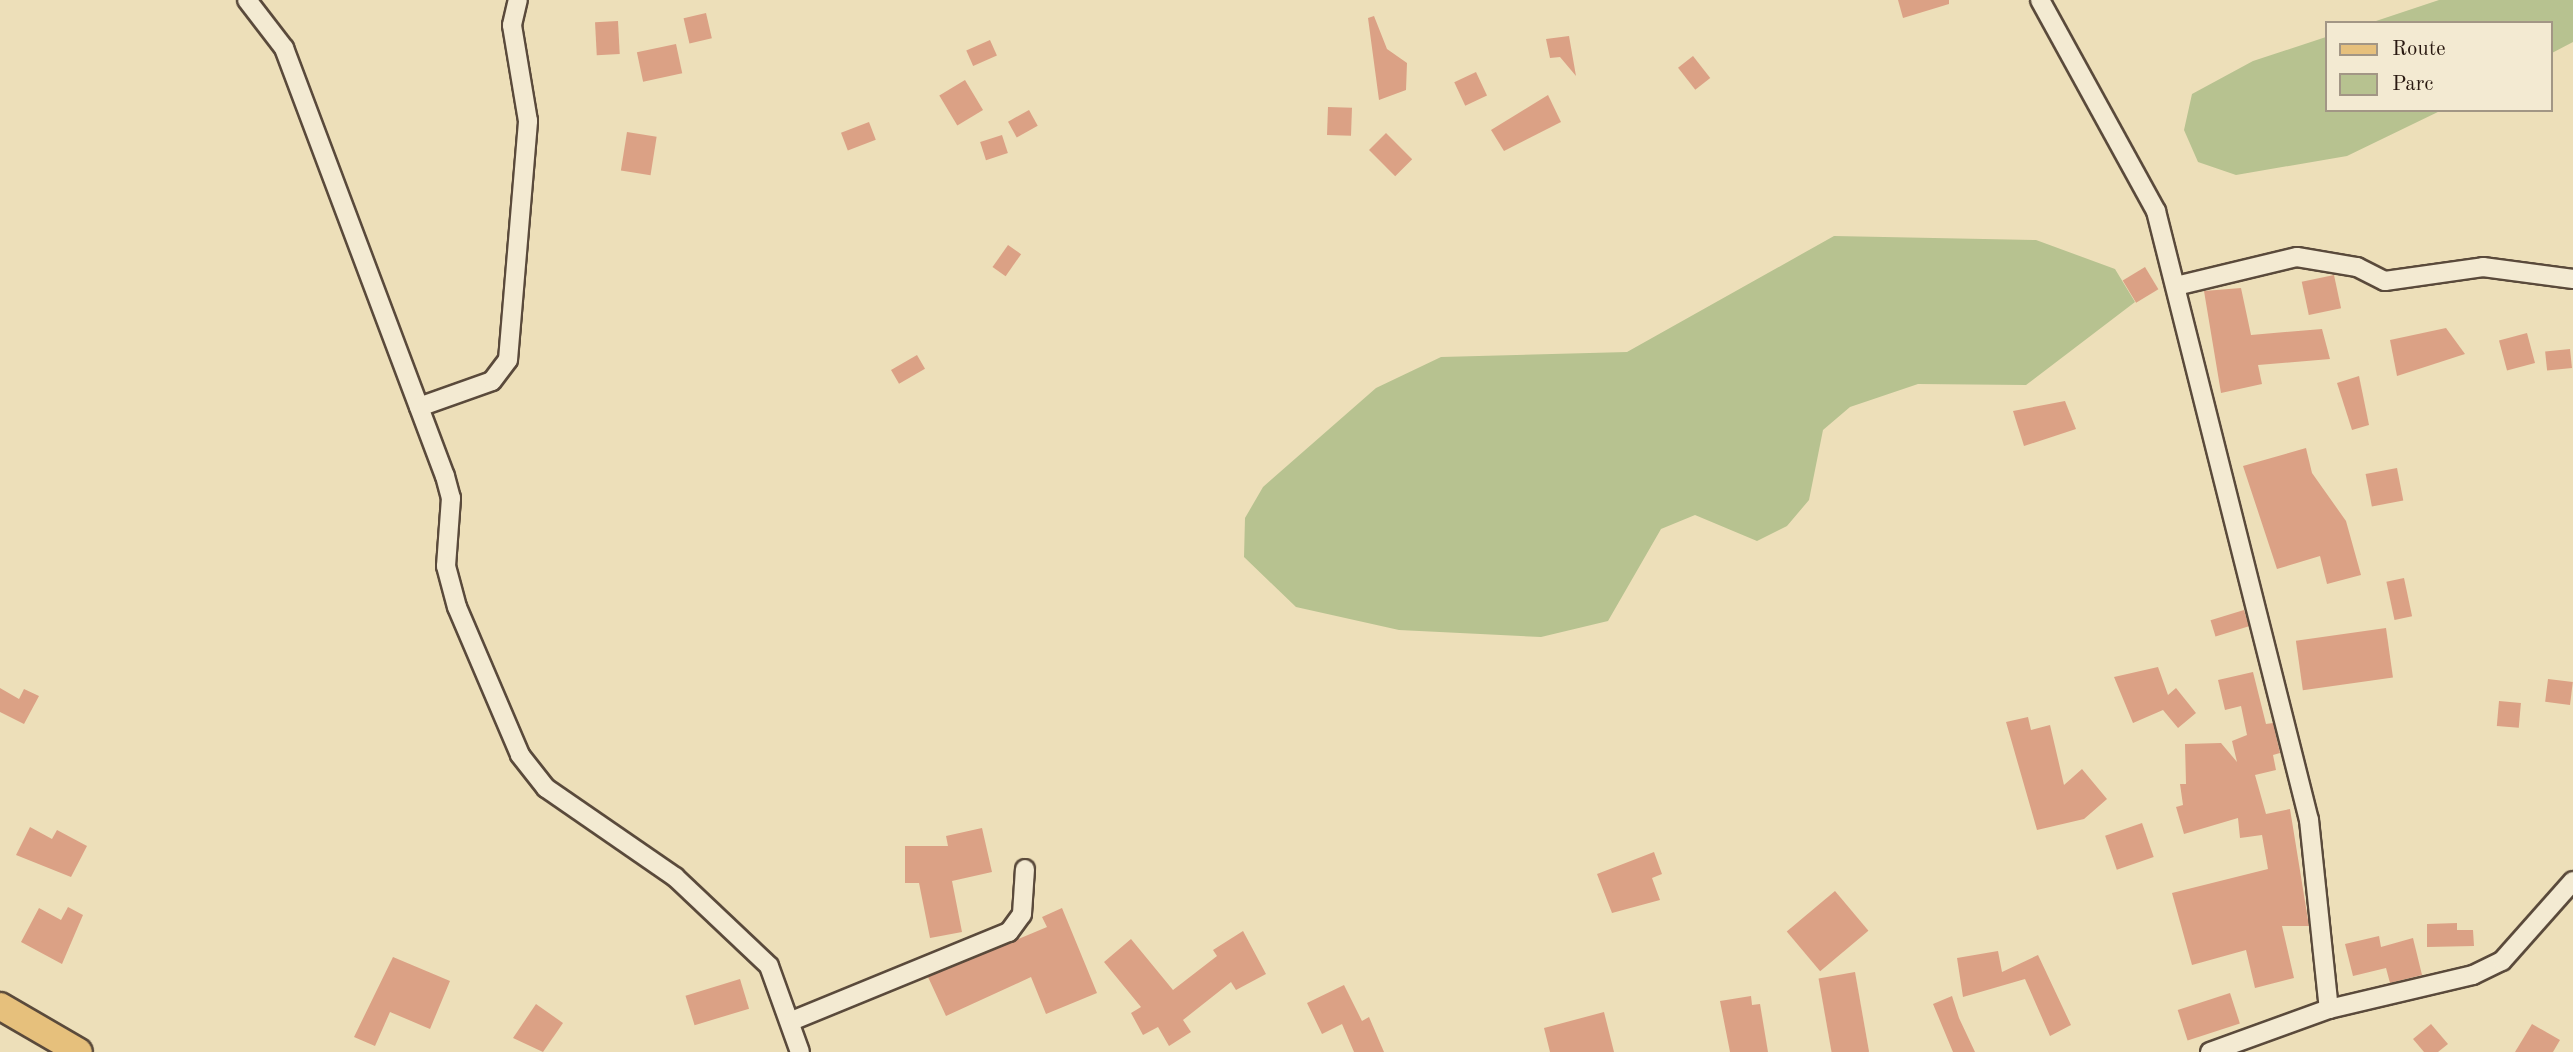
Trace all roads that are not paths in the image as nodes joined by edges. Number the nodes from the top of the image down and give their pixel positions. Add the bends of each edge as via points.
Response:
1 (247, 0) edge
2 (518, 0) edge
3 (2040, 0) edge
4 (2573, 279) edge
5 (2176, 286) junction
6 (419, 407) junction
7 (1025, 869) dead end
8 (2573, 881) edge
9 (0, 1006) edge
10 (2329, 1009) junction
11 (794, 1020) junction
12 (79, 1052) edge
13 (800, 1052) edge
14 (2210, 1052) edge

1 - 6 street via 284,48
2 - 6 street via 512,25 528,121 508,360 492,381
3 - 5 street via 2156,211
4 - 5 street via 2483,267 2385,281 2357,267 2297,257
5 - 10 street via 2309,820
6 - 11 street via 451,498 446,566 457,607 520,755 547,788 674,877 769,966
7 - 11 street via 1022,914 1009,932
8 - 10 street via 2502,961 2473,975
9 - 12 main road
10 - 14 street
11 - 13 street

